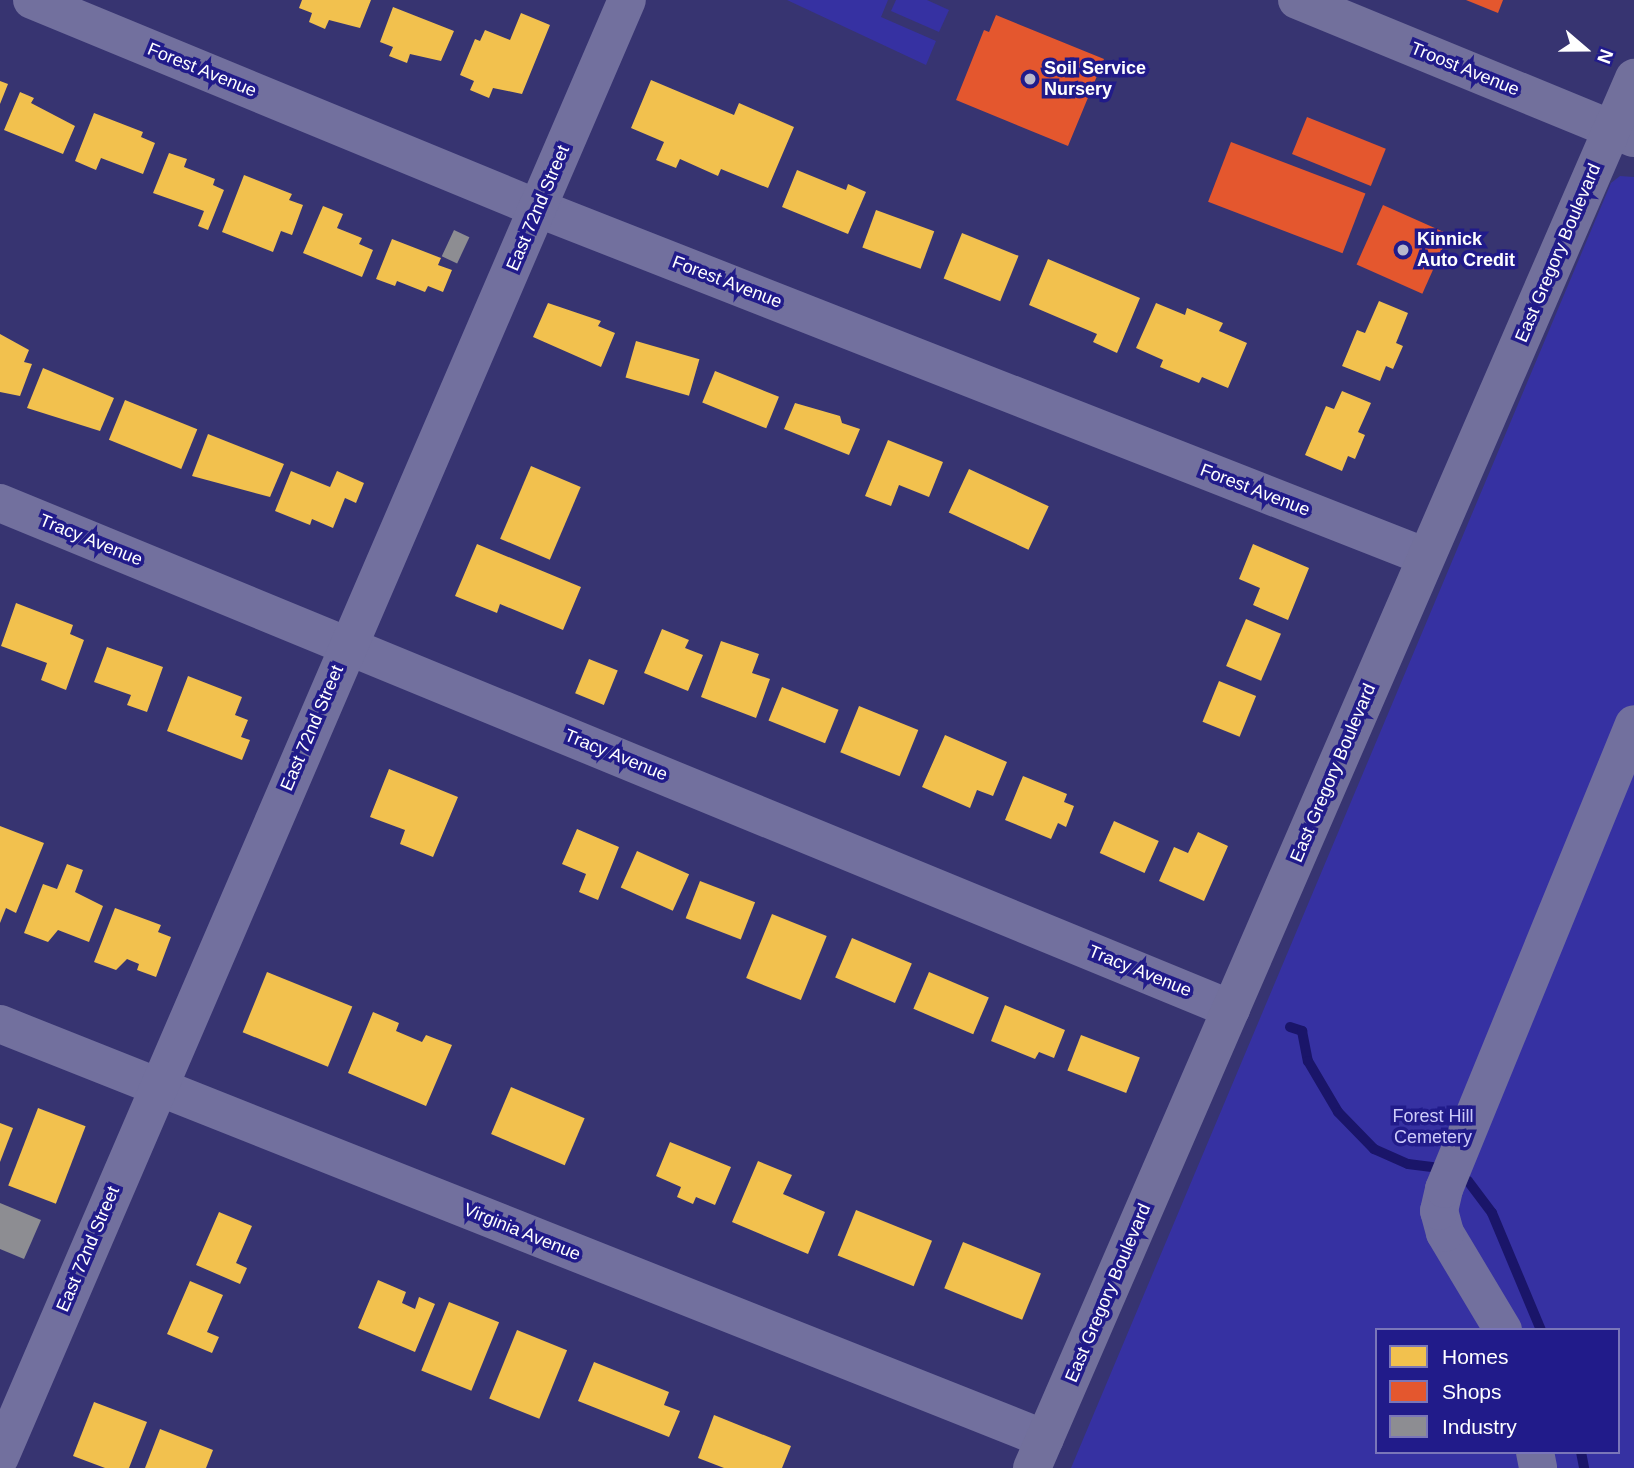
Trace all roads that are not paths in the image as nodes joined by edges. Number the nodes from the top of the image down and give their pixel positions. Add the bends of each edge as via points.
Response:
1 (32, 0) edge
2 (627, 0) edge
3 (1297, 0) edge
4 (1634, 78) edge
5 (1623, 134) edge
6 (537, 208) junction
7 (0, 503) edge
8 (1426, 557) junction
9 (348, 645) junction
10 (1634, 724) edge
11 (1231, 1009) junction
12 (0, 1024) edge
13 (156, 1087) junction
14 (1502, 1328) edge
15 (1039, 1454) edge
16 (0, 1457) edge

1 - 6 street, Forest Avenue
2 - 6 street, East 72nd Street
3 - 5 main road, Troost Avenue
4 - 5 main road, East Gregory Boulevard
5 - 8 main road, East Gregory Boulevard
6 - 8 street, Forest Avenue
6 - 9 street, East 72nd Street
7 - 9 street, Tracy Avenue
8 - 11 main road, East Gregory Boulevard
9 - 11 street, Tracy Avenue
9 - 13 street, East 72nd Street
10 - 14 street via 1444,1189 1439,1212 1444,1234
11 - 15 main road, East Gregory Boulevard
12 - 13 street, Virginia Avenue
13 - 15 street, Virginia Avenue
13 - 16 street, East 72nd Street

